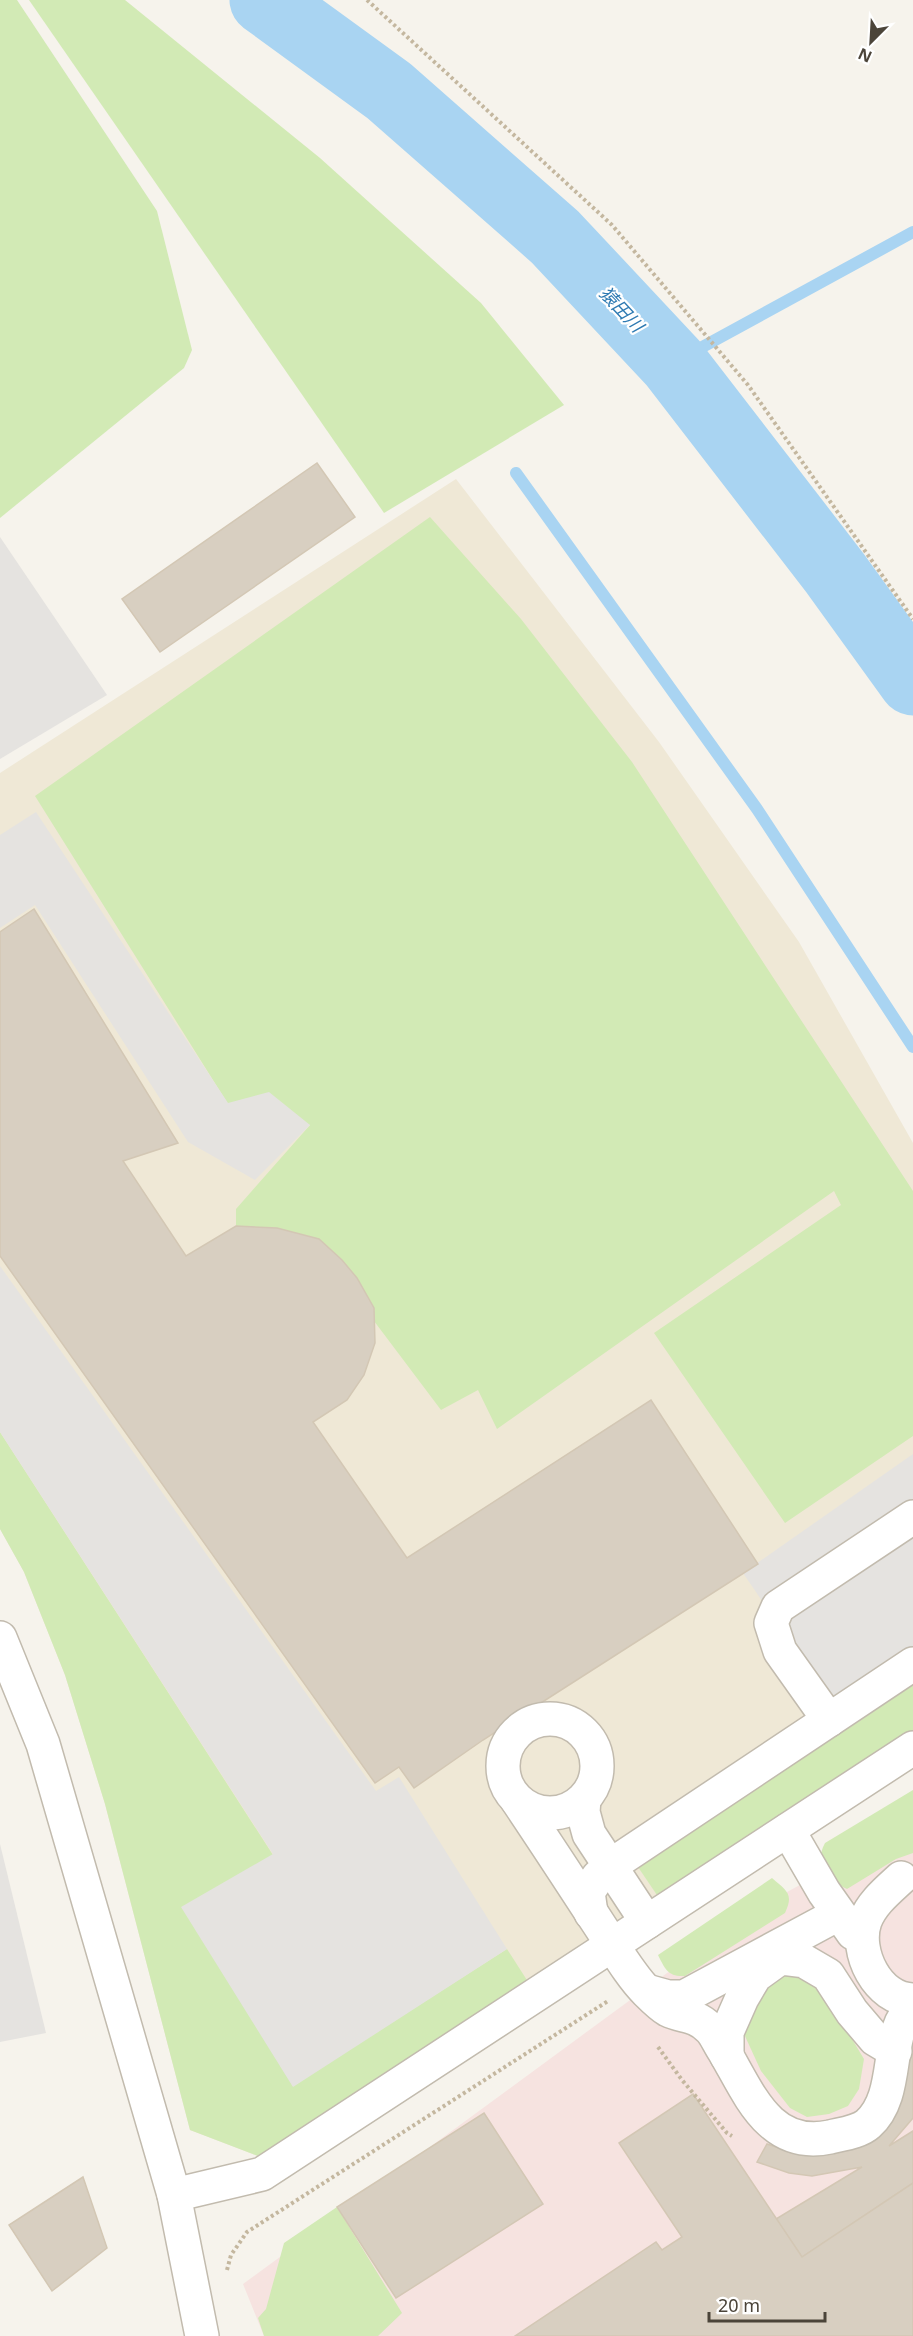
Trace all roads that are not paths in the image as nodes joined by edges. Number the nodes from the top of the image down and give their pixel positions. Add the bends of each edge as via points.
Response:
1 (913, 1517) edge
2 (0, 1638) edge
3 (913, 1664) edge
4 (829, 1720) junction
5 (913, 1748) edge
6 (584, 1798) junction
7 (517, 1800) junction
8 (788, 1830) junction
9 (639, 1847) junction
10 (605, 1858) junction
11 (901, 1878) dead end
12 (628, 1893) junction
13 (591, 1913) junction
14 (834, 1916) junction
15 (648, 1922) junction
16 (613, 1944) junction
17 (862, 1947) junction
18 (828, 1975) junction
19 (646, 1992) junction
20 (913, 2000) edge
21 (913, 2008) edge
22 (895, 2050) junction
23 (727, 2056) junction
24 (174, 2195) junction
25 (202, 2336) edge

1 - 4 street via 778,1607 771,1623 780,1651
2 - 24 street via 43,1744
3 - 4 street
4 - 9 street
5 - 8 street
6 - 7 street via 573,1807 551,1813 529,1809
6 - 7 street via 597,1770 589,1739 563,1721 548,1719 532,1722 508,1743 503,1773
6 - 10 street via 589,1834
7 - 13 street
8 - 14 street
8 - 15 street
9 - 10 street via 613,1852
9 - 12 street via 626,1864
10 - 12 street
10 - 13 street via 588,1892
11 - 17 street via 878,1900 865,1922
12 - 15 street
13 - 16 street
14 - 17 street
14 - 18 street via 819,1940
14 - 19 street via 684,1997
15 - 16 street
16 - 19 street
16 - 24 street via 262,2174
17 - 20 street via 872,1973 889,1991
18 - 22 street via 875,2039
18 - 23 street via 804,1961 780,1959 755,1976 727,2032
19 - 23 street via 668,2010 689,2015 710,2028
21 - 22 street via 898,2030
22 - 23 street via 891,2080 868,2124 823,2138 798,2137 778,2130 764,2117
24 - 25 street

